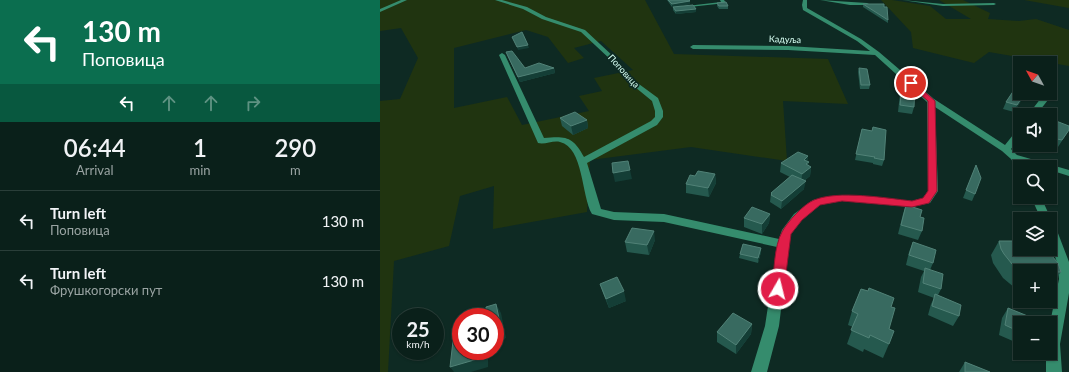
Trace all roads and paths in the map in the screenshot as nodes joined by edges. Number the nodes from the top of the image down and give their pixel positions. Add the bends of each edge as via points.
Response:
1 (405, 0) edge
2 (497, 0) edge
3 (722, 0) edge
4 (805, 0) edge
5 (822, 0) edge
6 (904, 0) edge
7 (867, 4) edge
8 (994, 4) dead end
9 (674, 8) edge
10 (380, 11) edge
11 (693, 47) dead end
12 (877, 53) junction
13 (502, 55) dead end
14 (1044, 100) dead end
15 (931, 101) junction
16 (1038, 108) edge
17 (1013, 142) edge
18 (1005, 149) junction
19 (1014, 157) junction
20 (1016, 160) edge
21 (1025, 160) edge
22 (582, 162) junction
23 (1057, 169) edge
24 (1069, 173) edge
25 (783, 244) junction
26 (1057, 246) edge
27 (759, 372) edge
28 (1054, 372) edge

1 - 10 street
2 - 22 street, Поповица via 525,8 582,32 613,59 626,77 655,100 660,111 654,123
3 - 9 street via 724,3
4 - 12 street via 805,9
5 - 7 street
6 - 8 street via 943,5
11 - 12 street, Кадуља via 788,48
12 - 15 street
13 - 22 street via 541,141 560,139 573,145
14 - 16 street
15 - 18 street
15 - 25 street via 932,191 926,201 912,204 842,198 817,202 798,217 786,233
17 - 18 street
18 - 19 street
19 - 20 street
19 - 21 street
22 - 25 street via 596,211 614,216 664,218
23 - 24 street
25 - 27 street via 772,326
26 - 28 street via 1063,262 1065,279 1053,344

